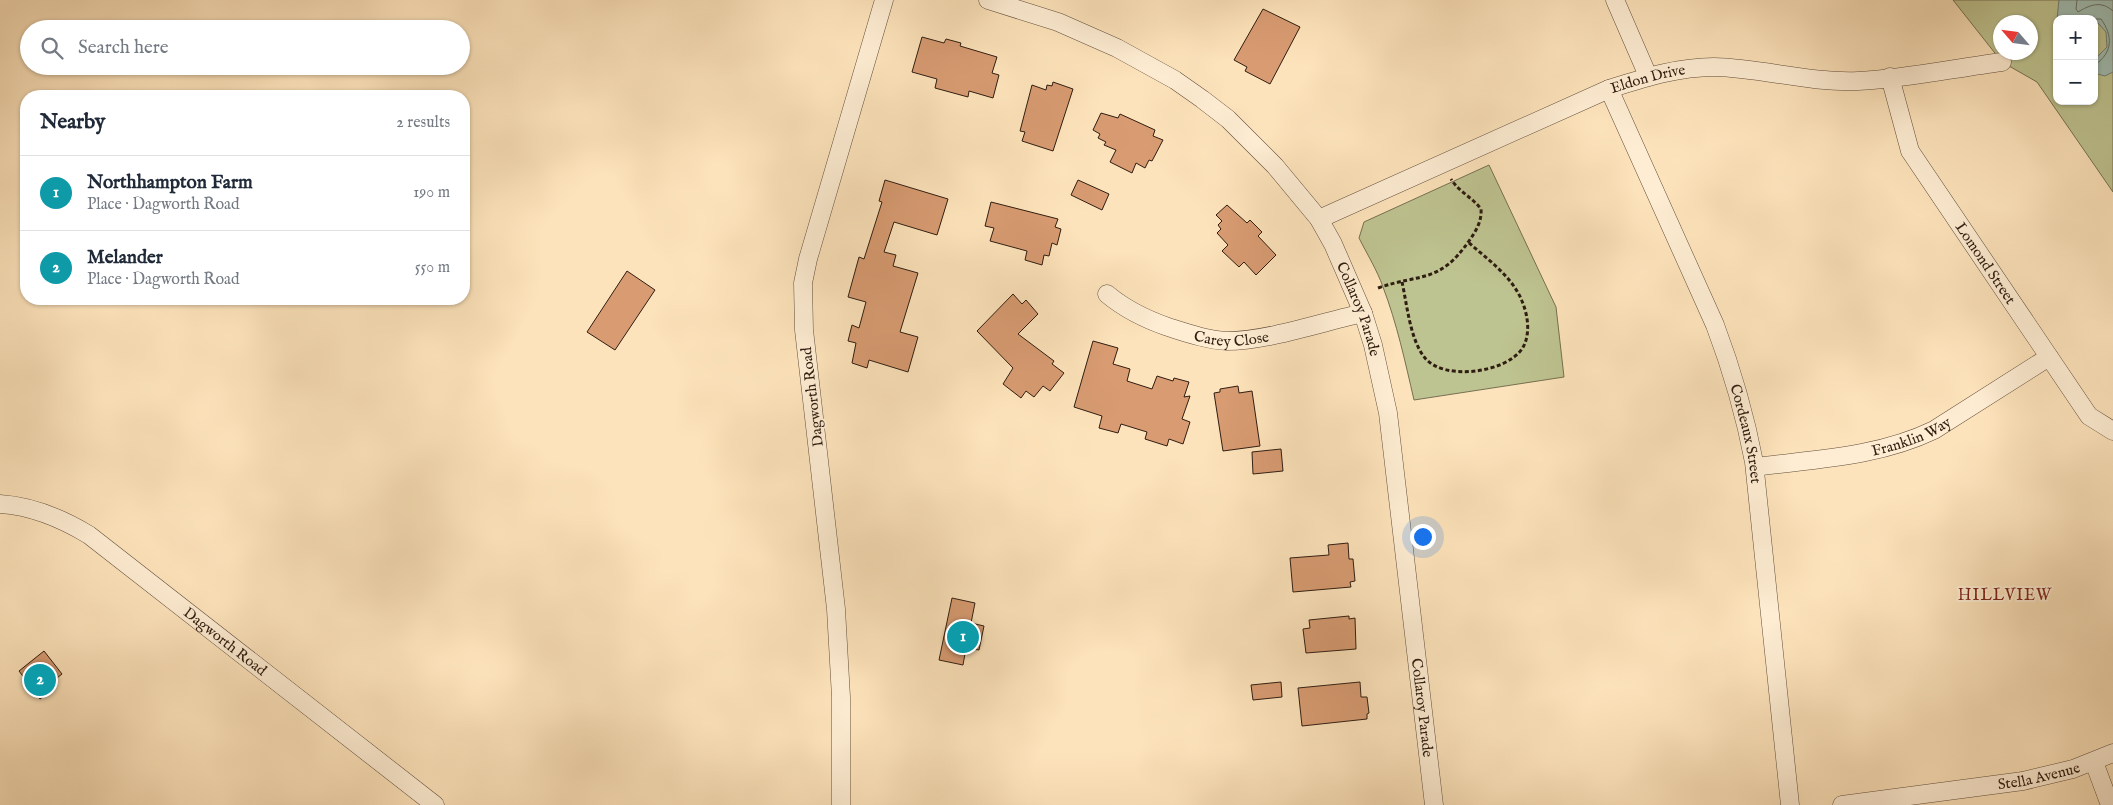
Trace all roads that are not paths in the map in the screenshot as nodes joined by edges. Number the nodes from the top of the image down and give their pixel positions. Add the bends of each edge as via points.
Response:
1 (884, 0) edge
2 (988, 0) edge
3 (1615, 0) edge
4 (2002, 62) dead end
5 (1648, 76) junction
6 (1890, 78) junction
7 (1610, 89) junction
8 (1319, 219) junction
9 (1107, 294) dead end
10 (1363, 313) junction
11 (2048, 356) junction
12 (2113, 431) edge
13 (1755, 467) junction
14 (0, 504) edge
15 (2113, 753) edge
16 (2094, 762) junction
17 (435, 805) edge
18 (841, 805) edge
19 (1434, 805) edge
20 (1790, 805) edge
21 (1842, 805) edge
22 (2110, 805) edge

1 - 18 street, Dagworth Road via 803,283 804,330 838,635
2 - 8 street, Collaroy Parade via 1058,22 1117,48 1175,80 1228,119 1252,142
3 - 5 street
4 - 6 street, Eldon Drive
5 - 6 street, Eldon Drive via 1714,67 1820,79 1857,81
5 - 7 street, Eldon Drive
6 - 11 street, Lomond Street via 1910,151
7 - 8 street, Eldon Drive
7 - 13 street, Cordeaux Street via 1715,325 1738,390
8 - 10 street, Collaroy Parade
9 - 10 street, Carey Close via 1124,308 1146,319 1198,336 1226,341 1254,339
10 - 19 street, Collaroy Parade via 1388,413
11 - 12 street, Lomond Street via 2089,416
11 - 13 street, Franklin Way via 1916,439 1879,450
13 - 20 street, Cordeaux Street
14 - 17 street, Dagworth Road via 51,515 89,535
15 - 16 street, Stella Avenue
16 - 21 street, Stella Avenue via 2023,781
16 - 22 street

